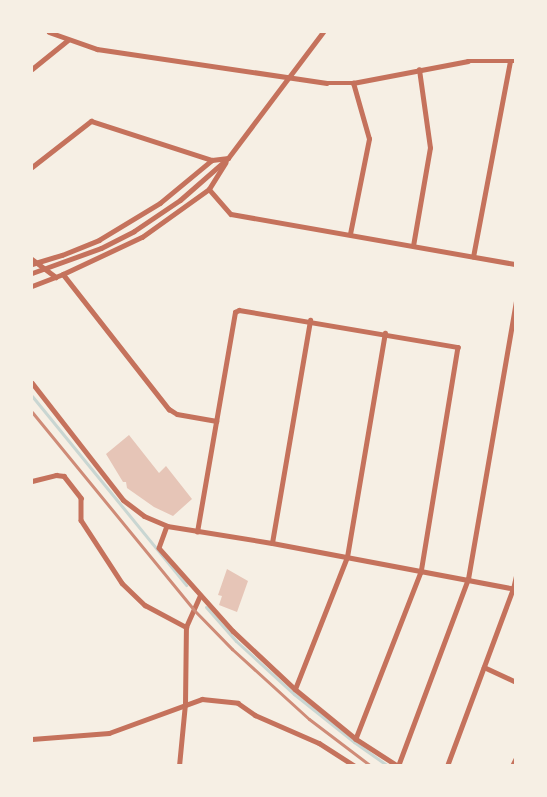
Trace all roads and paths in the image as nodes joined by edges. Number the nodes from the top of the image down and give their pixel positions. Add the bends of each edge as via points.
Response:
1 (49, 32) edge
2 (323, 32) edge
3 (68, 40) junction
4 (513, 61) edge
5 (32, 69) edge
6 (419, 70) junction
7 (290, 78) junction
8 (353, 83) junction
9 (228, 158) junction
10 (212, 160) junction
11 (32, 167) edge
12 (209, 189) junction
13 (350, 234) junction
14 (413, 246) junction
15 (473, 258) junction
16 (32, 262) edge
17 (516, 264) edge
18 (32, 273) edge
19 (63, 274) junction
20 (56, 277) junction
21 (32, 286) edge
22 (516, 301) edge
23 (310, 320) junction
24 (385, 333) junction
25 (32, 383) edge
26 (216, 421) junction
27 (32, 481) edge
28 (167, 526) junction
29 (197, 532) junction
30 (272, 543) junction
31 (347, 557) junction
32 (421, 572) junction
33 (516, 576) edge
34 (468, 579) junction
35 (514, 589) edge
36 (200, 596) junction
37 (186, 627) junction
38 (484, 667) junction
39 (516, 682) edge
40 (295, 689) junction
41 (185, 704) junction
42 (356, 739) junction
43 (32, 740) edge
44 (516, 758) edge
45 (179, 765) edge
46 (355, 765) edge
47 (398, 765) edge
48 (447, 765) edge
49 (512, 765) edge

1 - 3 street
2 - 7 street
3 - 5 street
3 - 7 street via 97,49
4 - 6 street via 468,61
4 - 15 street
6 - 8 street
6 - 14 street via 430,148
7 - 8 street
7 - 9 street
8 - 13 street via 369,139
9 - 10 street
9 - 12 street
9 - 18 street via 167,210 134,231 83,256
10 - 11 street via 91,121
10 - 16 street via 160,203 123,226 79,249
12 - 13 street via 231,214
12 - 19 street via 133,243
13 - 14 street
14 - 15 street
15 - 17 street
16 - 20 street
19 - 20 street
19 - 26 street via 169,409
20 - 21 street
22 - 34 street
23 - 24 street
23 - 26 street via 239,309 235,312
23 - 30 street
24 - 31 street
24 - 32 street via 458,347
25 - 28 street via 123,500 144,516
26 - 29 street
27 - 37 street via 64,476 81,498 81,520 122,582 146,605
28 - 29 street
28 - 36 street via 159,548
29 - 30 street
30 - 31 street
31 - 32 street
31 - 40 street
32 - 34 street
32 - 42 street
33 - 35 street
34 - 35 street
34 - 47 street
35 - 38 street
36 - 37 street
36 - 40 street
37 - 41 street
38 - 39 street
38 - 48 street
40 - 42 street
41 - 43 street via 109,733
41 - 45 street
41 - 46 street via 202,699 238,703
42 - 47 street
44 - 49 street

